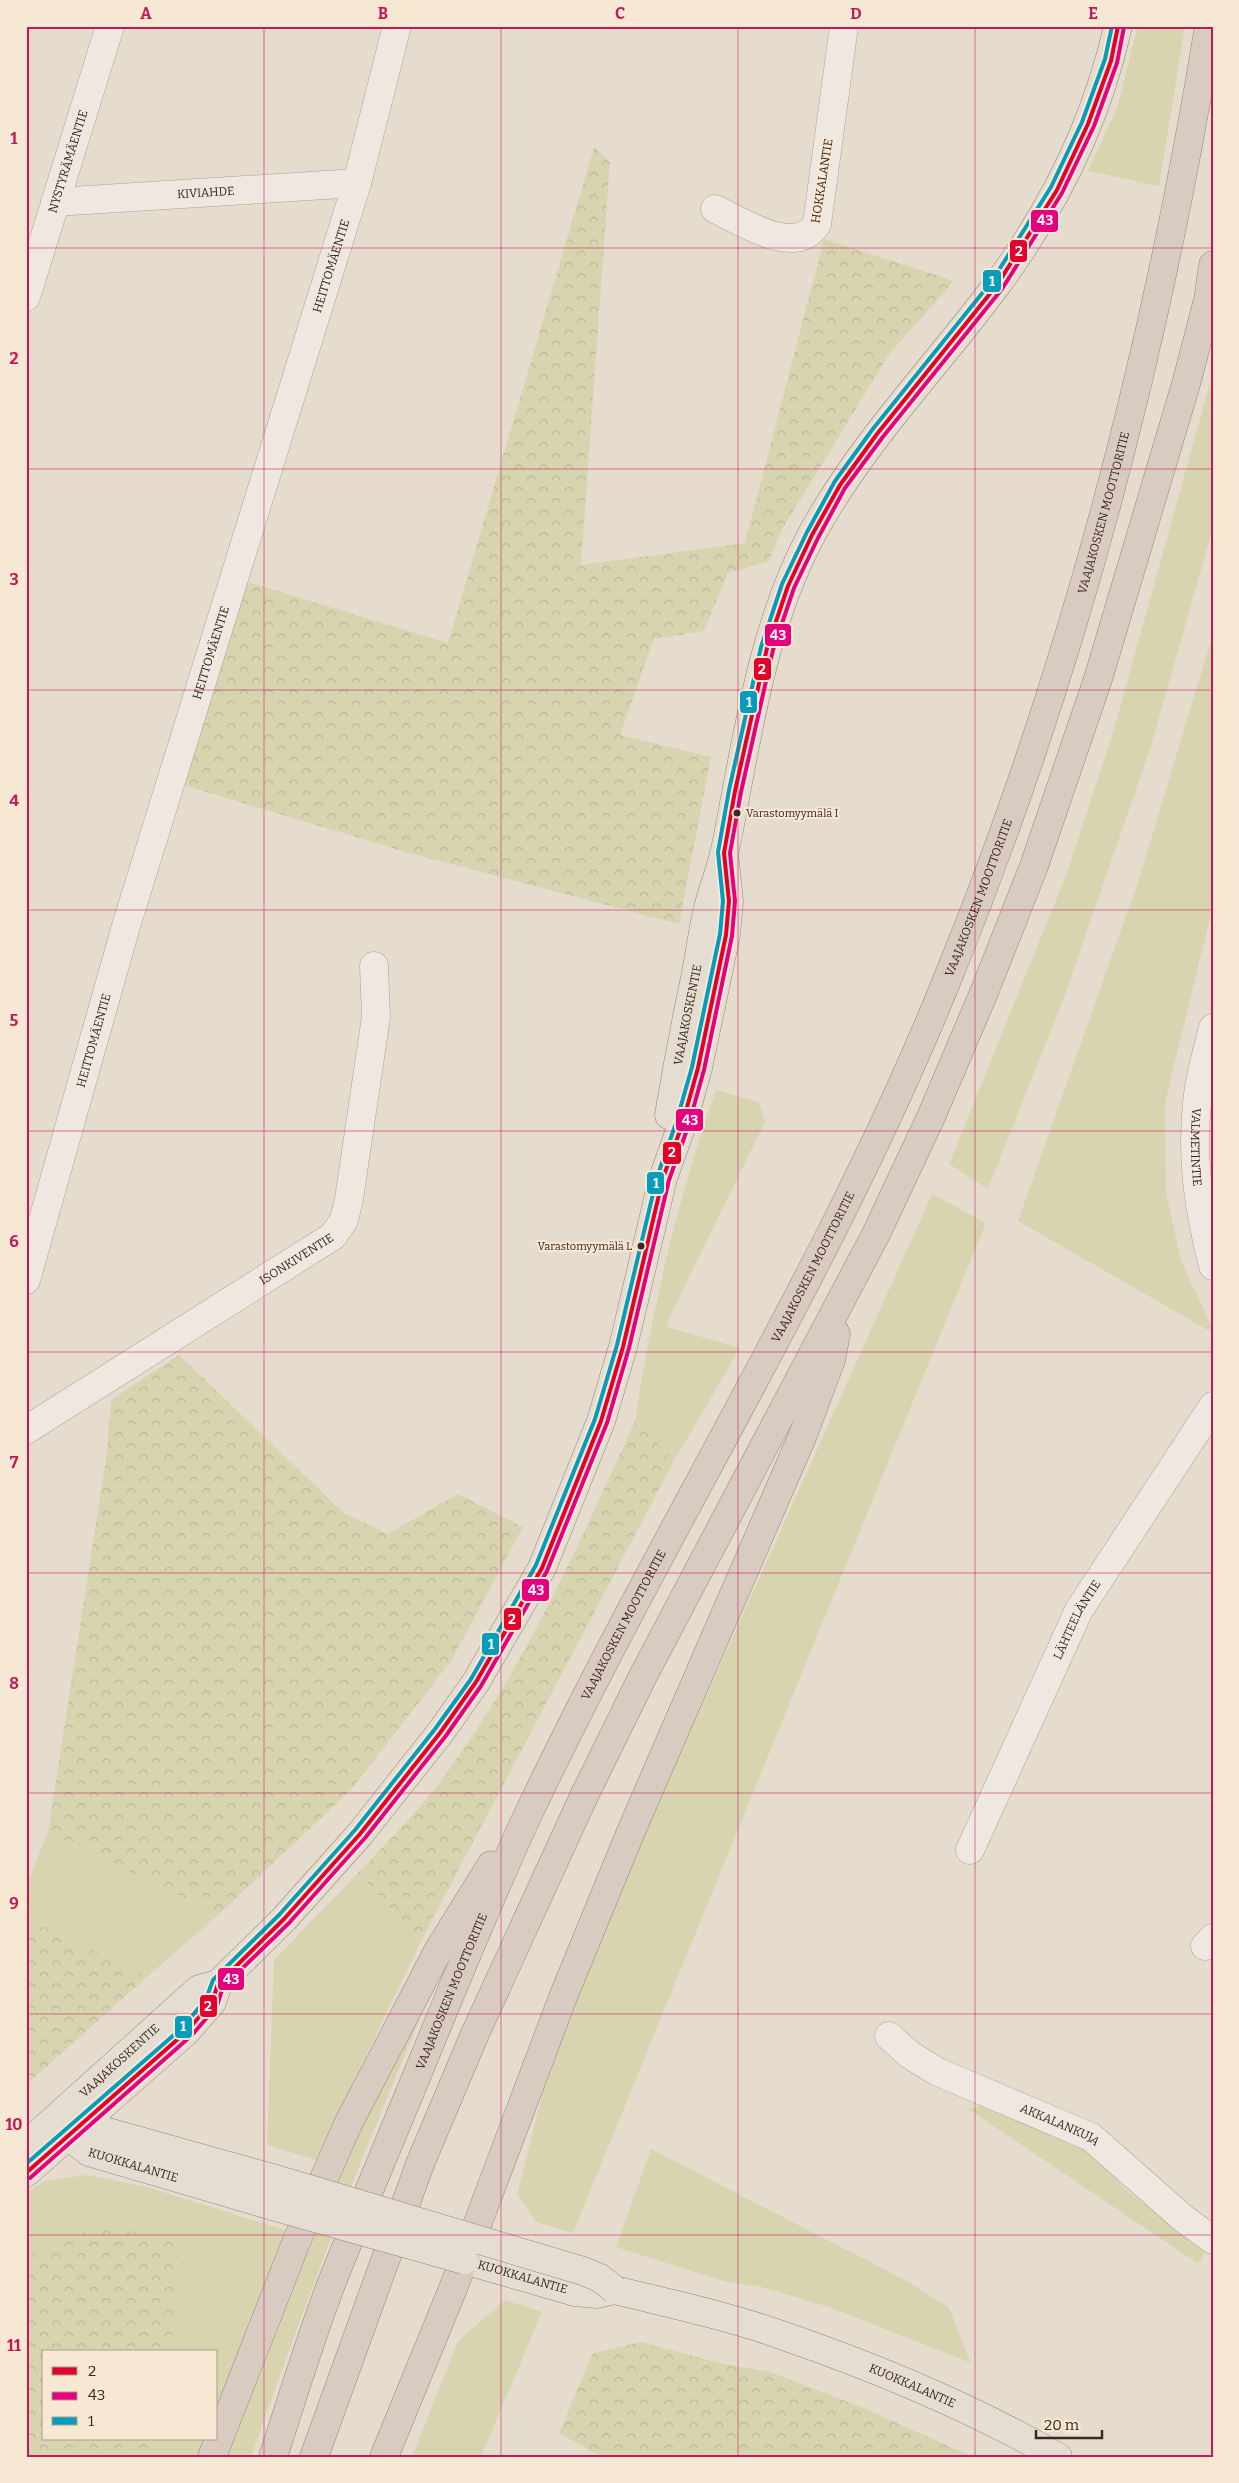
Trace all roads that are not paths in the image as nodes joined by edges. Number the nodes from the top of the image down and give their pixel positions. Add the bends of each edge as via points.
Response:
1 (110, 26) edge
2 (397, 26) edge
3 (844, 26) edge
4 (1118, 26) edge
5 (1209, 26) edge
6 (357, 183) junction
7 (56, 202) junction
8 (715, 209) dead end
9 (1213, 265) edge
10 (26, 297) edge
11 (374, 966) dead end
12 (1213, 1028) edge
13 (1213, 1266) edge
14 (26, 1280) edge
15 (842, 1303) junction
16 (1213, 1406) edge
17 (26, 1430) edge
18 (526, 1820) junction
19 (970, 1850) dead end
20 (889, 2036) dead end
21 (73, 2123) junction
22 (26, 2145) edge
23 (26, 2173) edge
24 (1213, 2240) edge
25 (468, 2250) junction
26 (212, 2457) edge
27 (273, 2457) edge
28 (314, 2457) edge
29 (384, 2457) edge
30 (1058, 2457) edge

1 - 7 street, NYSTYRÄMÄENTIE
2 - 6 street, HEITTOMÄENTIE
3 - 8 street, HOKKALANTIE via 817,224 811,233 785,239
4 - 21 main road, VAAJAKOSKENTIE via 1110,61 1088,124 1057,190 997,285 840,485 788,586 767,648 724,853 729,902 726,935 698,1068 663,1178 623,1347 601,1422 542,1568 507,1632 440,1733 360,1834 284,1919 218,1984 212,2002 187,2031
5 - 18 highway, VAAJAKOSKEN MOOTTORITIE via 1188,159 1102,527 1068,641 995,858 944,988 840,1218 601,1669
6 - 7 street, KIVIAHDE
6 - 14 street, HEITTOMÄENTIE via 126,926
7 - 10 street, NYSTYRÄMÄENTIE
9 - 15 highway via 1201,328 1142,535 1098,679 1034,866 931,1117
11 - 17 street, ISONKIVENTIE via 376,1017 350,1199 344,1220 333,1236
12 - 13 street, VALMETINTIE via 1197,1101 1194,1140 1202,1225
15 - 25 highway via 831,1360 800,1443 632,1829 563,1997
15 - 28 highway via 648,1667 580,1805 474,2036 420,2164
16 - 19 street, LÄHTEELÄNTIE via 1079,1610
18 - 26 highway via 484,1874 348,2124 297,2240
18 - 27 highway, VAAJAKOSKEN MOOTTORITIE via 446,2003 329,2289
20 - 24 street, AKKALANKUJA via 910,2055 938,2072 1091,2137 1184,2219
21 - 22 main road, VAAJAKOSKENTIE
21 - 23 main road, VAAJAKOSKENTIE
21 - 25 main road, KUOKKALANTIE, bridge via 272,2178
21 - 25 main road, KUOKKALANTIE, bridge via 89,2152 331,2221
25 - 29 highway
25 - 30 main road, KUOKKALANTIE, bridge via 584,2271 615,2290 783,2335 969,2412

